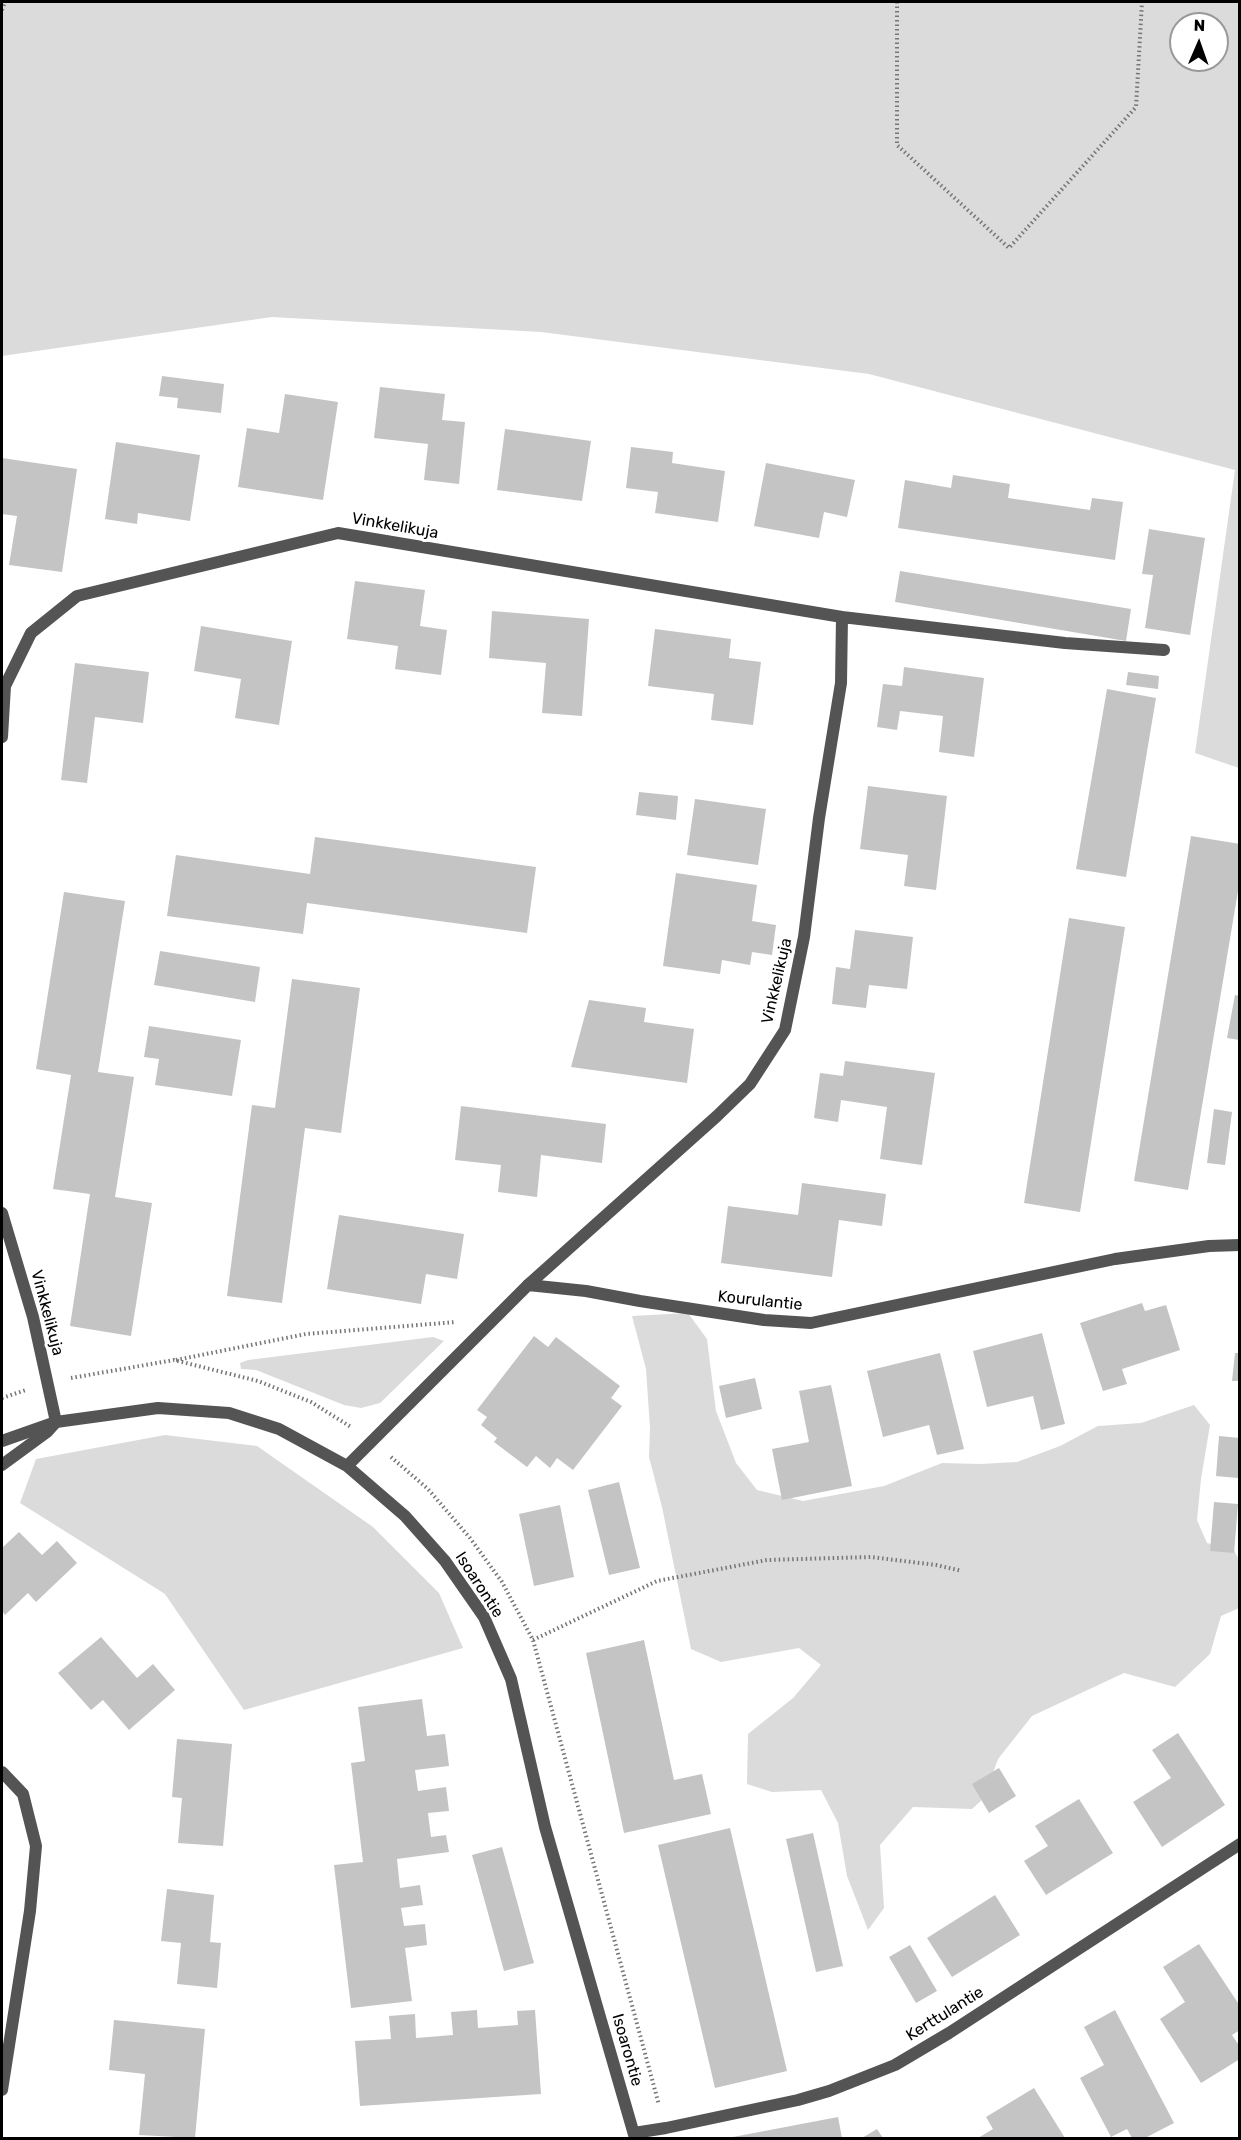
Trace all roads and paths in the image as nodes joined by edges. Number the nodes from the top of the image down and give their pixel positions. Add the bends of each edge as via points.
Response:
1 (5, 2) edge
2 (897, 2) edge
3 (1142, 2) edge
4 (2, 10) edge
5 (842, 617) junction
6 (1164, 650) dead end
7 (2, 737) edge
8 (2, 1214) edge
9 (1239, 1245) edge
10 (528, 1285) junction
11 (493, 1319) junction
12 (174, 1360) junction
13 (48, 1382) junction
14 (2, 1398) edge
15 (56, 1422) junction
16 (372, 1440) junction
17 (2, 1441) edge
18 (2, 1465) edge
19 (347, 1466) junction
20 (962, 1571) dead end
21 (533, 1640) junction
22 (2, 1772) edge
23 (1239, 1844) edge
24 (2, 2090) edge
25 (666, 2128) junction
26 (634, 2136) edge

1 - 4 path
2 - 3 path via 897,145 1009,248 1136,107
5 - 6 street, Vinkkelikuja via 1065,643
5 - 7 street, Vinkkelikuja via 338,533 77,596 31,633 5,686
5 - 10 street, Vinkkelikuja via 841,683 804,937 785,1030 750,1084
8 - 13 street, Vinkkelikuja
9 - 10 street, Kourulantie via 1115,1259 811,1323 764,1320
10 - 11 street
11 - 12 path via 306,1334
11 - 16 street
12 - 13 path
12 - 16 path via 258,1381 311,1402
13 - 14 path
13 - 15 street, Vinkkelikuja
15 - 17 street, Isoarontie
15 - 18 street
15 - 19 street, Isoarontie via 158,1408 229,1413 279,1429
16 - 19 street
16 - 21 path via 428,1489 470,1538 502,1581
19 - 26 street, Isoarontie via 405,1516 445,1561 484,1617 511,1679 545,1827
20 - 21 path via 871,1557 767,1560 657,1581
21 - 25 path
22 - 24 street via 23,1794 36,1846 30,1911
23 - 25 street, Kerttulantie via 895,2065 798,2100
25 - 26 street, Kerttulantie

